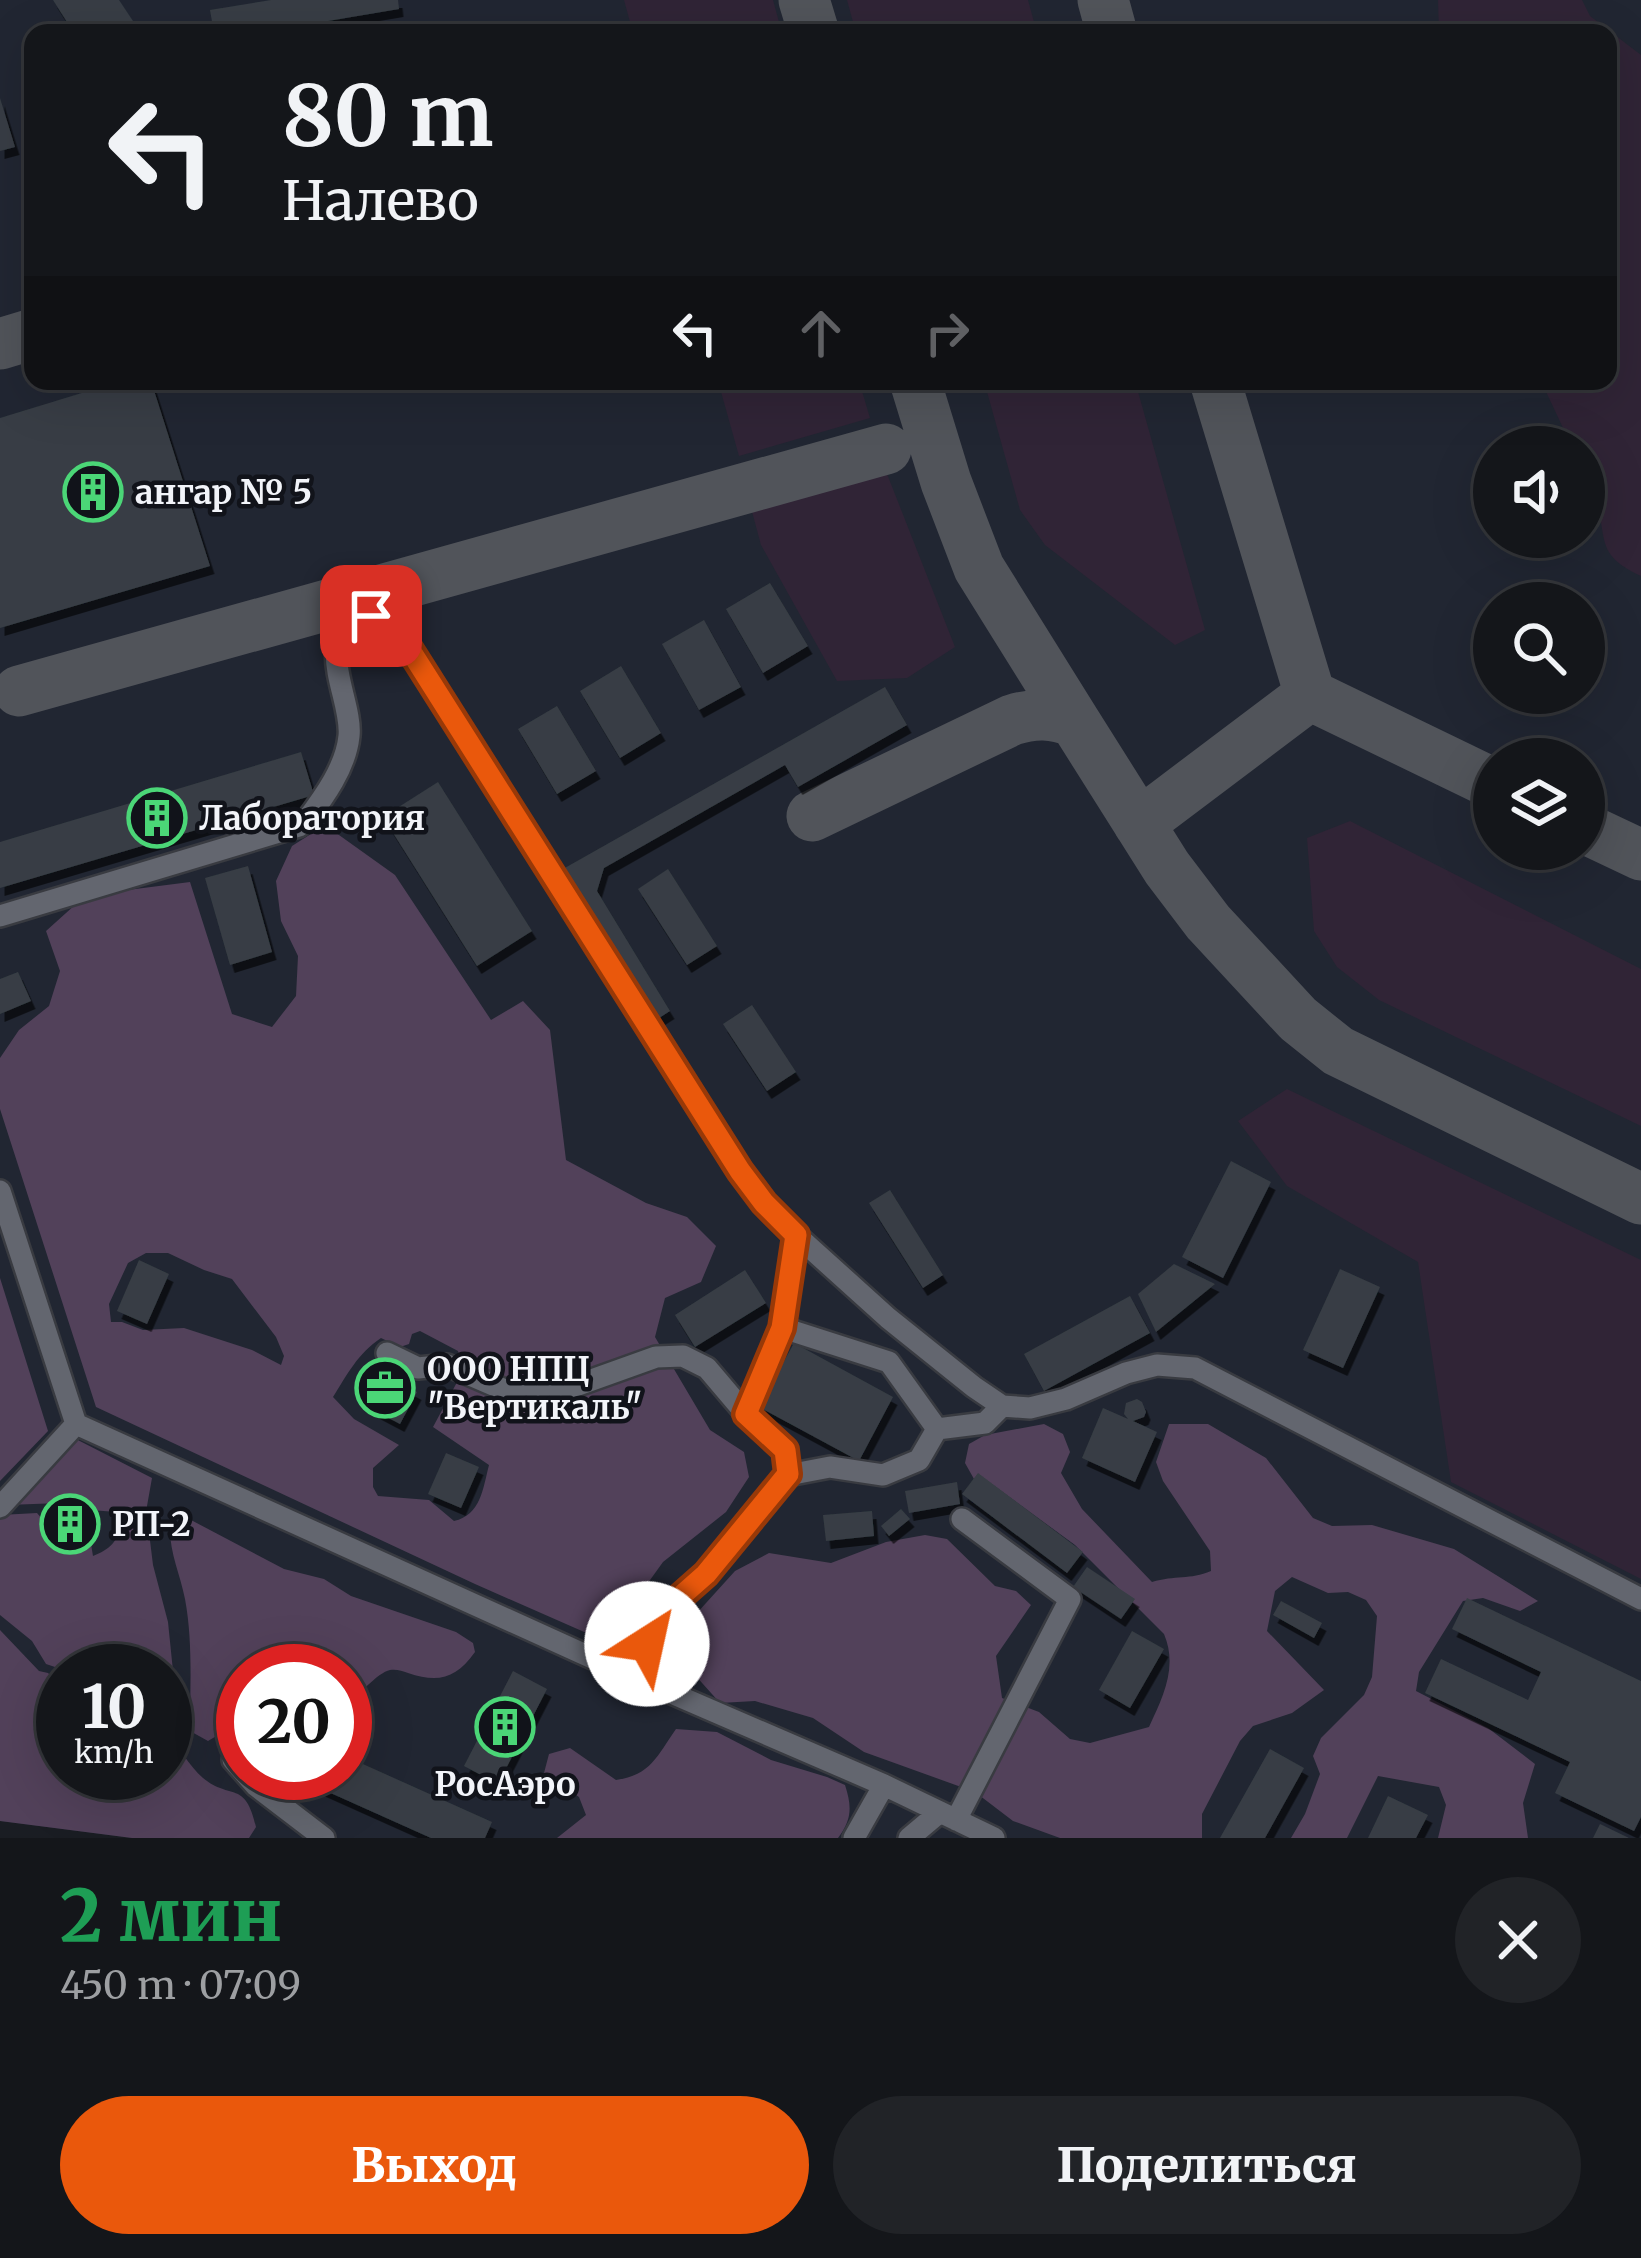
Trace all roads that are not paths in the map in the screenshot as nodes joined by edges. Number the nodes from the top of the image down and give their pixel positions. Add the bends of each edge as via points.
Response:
1 (0, 916) edge
2 (0, 1191) edge
3 (796, 1235) junction
4 (782, 1328) junction
5 (911, 1338) junction
6 (387, 1353) dead end
7 (889, 1362) junction
8 (1002, 1406) junction
9 (746, 1414) junction
10 (76, 1424) junction
11 (938, 1429) junction
12 (788, 1474) junction
13 (0, 1508) edge
14 (962, 1520) dead end
15 (1641, 1599) edge
16 (632, 1676) junction
17 (884, 1785) junction
18 (274, 1800) edge
19 (948, 1816) junction
20 (324, 1838) edge
21 (854, 1838) edge
22 (909, 1838) edge
23 (994, 1838) edge

1 - 3 lane via 306,821 344,759 350,732 340,633 363,616 378,617 398,631 740,1171
2 - 10 lane
3 - 4 lane
3 - 5 lane
4 - 7 lane
4 - 9 lane
5 - 7 lane
5 - 8 lane
6 - 9 lane via 418,1368 454,1367 512,1393 575,1386 656,1357 683,1356 707,1368
7 - 11 lane
8 - 11 lane via 985,1423
8 - 15 lane via 1030,1408 1157,1365 1195,1369
9 - 12 lane via 785,1450
10 - 13 lane
10 - 16 lane
11 - 12 lane via 919,1460 883,1474 830,1466
12 - 16 lane via 706,1574 663,1612
14 - 19 lane via 1070,1599
16 - 17 lane
17 - 19 lane
17 - 21 lane
18 - 20 lane
19 - 22 lane
19 - 23 lane

